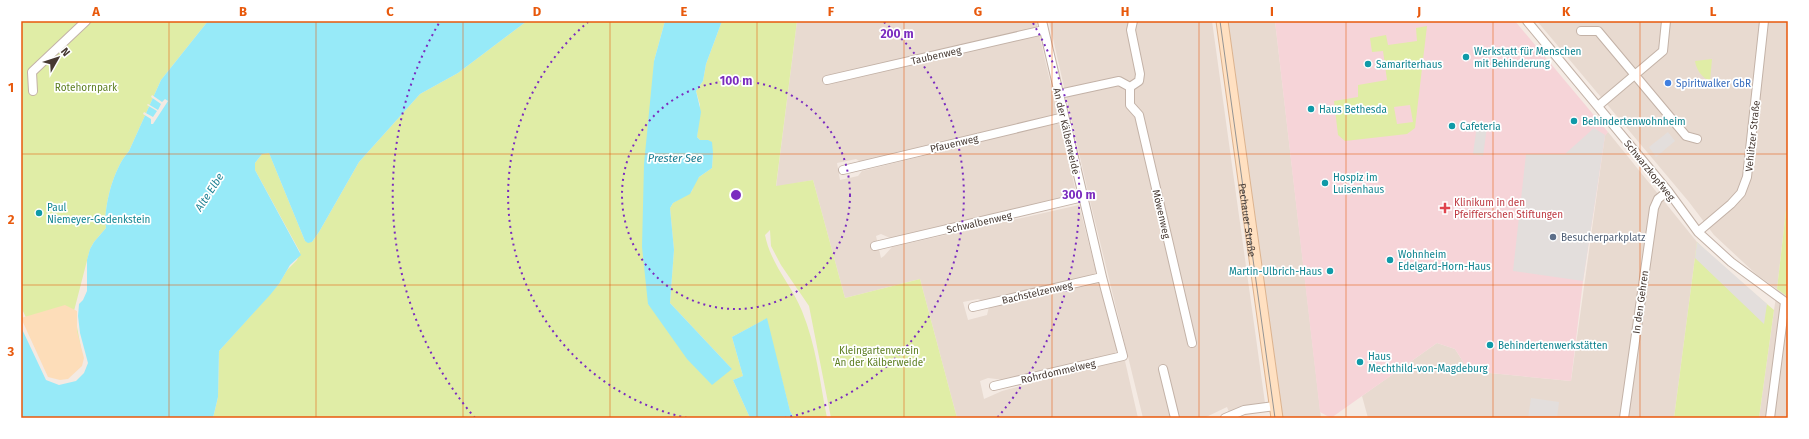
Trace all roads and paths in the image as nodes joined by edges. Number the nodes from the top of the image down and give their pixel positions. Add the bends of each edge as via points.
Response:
1 (86, 21) edge
2 (1042, 21) edge
3 (1133, 21) edge
4 (1222, 21) edge
5 (1527, 21) edge
6 (1666, 21) edge
7 (1764, 21) edge
8 (1044, 30) junction
9 (1582, 31) dead end
10 (1635, 76) junction
11 (827, 80) dead end
12 (1130, 87) junction
13 (33, 92) dead end
14 (1059, 94) junction
15 (1598, 106) junction
16 (1064, 117) junction
17 (1697, 139) dead end
18 (843, 170) dead end
19 (1668, 191) junction
20 (1083, 197) junction
21 (1698, 232) junction
22 (876, 246) dead end
23 (1102, 277) junction
24 (1787, 303) edge
25 (973, 307) dead end
26 (1192, 343) dead end
27 (1123, 356) joint
28 (1163, 369) dead end
29 (994, 386) dead end
30 (1275, 406) junction
31 (1175, 418) edge
32 (1225, 418) edge
33 (1277, 418) edge
34 (1624, 418) edge
35 (1770, 418) edge

1 - 13 street via 32,72
2 - 8 street, An der Kälberweide
3 - 12 street via 1131,30 1140,74 1139,81
4 - 30 main road, Pechauer Straße
5 - 15 street, Schwarzkopfweg
6 - 10 street via 1663,51
7 - 21 street, Vehlitzer Straße via 1747,177 1741,193
8 - 11 street, Taubenweg
8 - 14 street, An der Kälberweide
9 - 10 street via 1598,31
10 - 15 street
10 - 17 street via 1686,136
12 - 14 street via 1119,81
12 - 26 street, Möwenweg via 1130,105 1139,115
14 - 16 street, An der Kälberweide
15 - 19 street, Schwarzkopfweg
16 - 18 street, Pfauenweg
16 - 20 street, An der Kälberweide
19 - 21 street, Schwarzkopfweg
19 - 34 street, In den Gehren via 1658,199 1654,208
20 - 22 street, Schwalbenweg
20 - 23 street, An der Kälberweide
21 - 24 street, Schwarzkopfweg via 1731,262
23 - 25 street, Bachstelzenweg
23 - 27 street, An der Kälberweide
24 - 35 street
27 - 29 street, Rohrdommelweg
28 - 31 street
30 - 32 street via 1244,410
30 - 33 main road, Pechauer Straße

